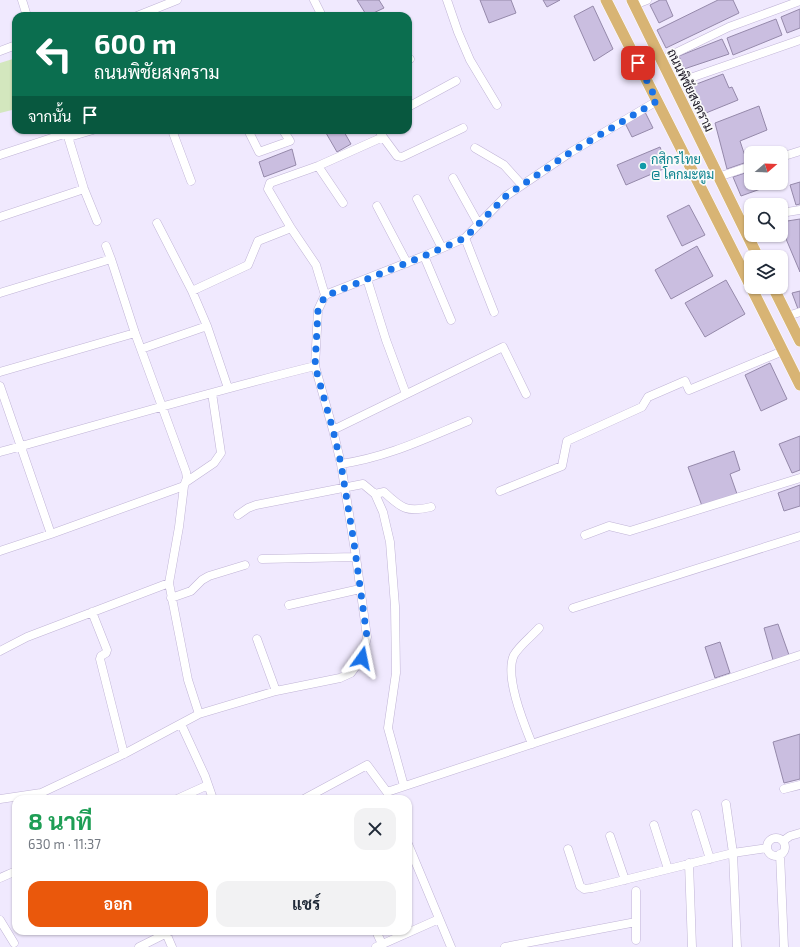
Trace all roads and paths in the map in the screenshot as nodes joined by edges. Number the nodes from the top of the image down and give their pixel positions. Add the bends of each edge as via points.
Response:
1 (22, 0) edge
2 (177, 0) edge
3 (314, 0) edge
4 (447, 0) edge
5 (606, 0) edge
6 (647, 0) edge
7 (800, 1) edge
8 (633, 3) edge
9 (26, 12) edge
10 (146, 12) edge
11 (320, 12) edge
12 (800, 40) edge
13 (12, 46) edge
14 (0, 51) edge
15 (661, 60) junction
16 (456, 81) dead end
17 (672, 84) junction
18 (657, 101) junction
19 (412, 105) edge
20 (497, 105) dead end
21 (463, 128) dead end
22 (64, 134) edge
23 (67, 134) edge
24 (173, 134) edge
25 (250, 134) edge
26 (285, 134) edge
27 (381, 134) edge
28 (475, 148) dead end
29 (800, 151) edge
30 (0, 155) edge
31 (788, 155) edge
32 (318, 166) junction
33 (744, 168) edge
34 (718, 176) junction
35 (453, 178) dead end
36 (191, 181) dead end
37 (522, 184) junction
38 (84, 189) junction
39 (416, 199) dead end
40 (343, 202) dead end
41 (377, 206) dead end
42 (800, 210) edge
43 (788, 212) edge
44 (0, 218) edge
45 (744, 220) edge
46 (740, 221) junction
47 (97, 222) dead end
48 (478, 223) junction
49 (157, 224) dead end
50 (291, 228) junction
51 (465, 238) junction
52 (106, 246) dead end
53 (442, 248) junction
54 (754, 250) edge
55 (424, 256) junction
56 (111, 259) junction
57 (407, 263) junction
58 (744, 273) edge
59 (367, 279) junction
60 (192, 291) junction
61 (0, 293) edge
62 (754, 294) edge
63 (777, 294) edge
64 (325, 296) junction
65 (494, 312) dead end
66 (800, 312) edge
67 (788, 316) junction
68 (451, 320) dead end
69 (206, 326) junction
70 (135, 334) junction
71 (800, 341) edge
72 (142, 349) junction
73 (783, 351) junction
74 (315, 366) junction
75 (0, 372) edge
76 (800, 385) edge
77 (0, 386) edge
78 (228, 388) junction
79 (212, 393) junction
80 (406, 394) junction
81 (526, 394) dead end
82 (162, 408) junction
83 (468, 420) dead end
84 (333, 430) junction
85 (21, 446) junction
86 (0, 452) edge
87 (341, 464) junction
88 (800, 478) edge
89 (185, 484) junction
90 (345, 488) junction
91 (500, 491) dead end
92 (376, 494) junction
93 (431, 507) dead end
94 (238, 515) dead end
95 (51, 534) junction
96 (585, 535) dead end
97 (800, 536) edge
98 (0, 551) edge
99 (356, 557) junction
100 (262, 559) dead end
101 (245, 564) dead end
102 (169, 583) junction
103 (360, 589) junction
104 (171, 598) junction
105 (289, 605) dead end
106 (573, 608) dead end
107 (92, 612) junction
108 (539, 628) dead end
109 (257, 639) dead end
110 (0, 651) edge
111 (800, 655) edge
112 (276, 692) junction
113 (199, 714) junction
114 (181, 724) junction
115 (532, 744) junction
116 (124, 754) junction
117 (208, 785) junction
118 (800, 785) edge
119 (404, 786) junction
120 (784, 789) dead end
121 (23, 795) edge
122 (186, 795) edge
123 (212, 795) edge
124 (311, 795) edge
125 (387, 795) edge
126 (390, 795) edge
127 (12, 797) edge
128 (0, 799) edge
129 (726, 804) dead end
130 (696, 814) dead end
131 (654, 825) dead end
132 (800, 833) edge
133 (610, 836) dead end
134 (783, 841) junction
135 (767, 848) junction
136 (568, 849) dead end
137 (733, 853) junction
138 (412, 854) edge
139 (780, 854) junction
140 (710, 859) junction
141 (689, 864) junction
142 (668, 868) junction
143 (12, 873) edge
144 (0, 878) edge
145 (625, 880) junction
146 (636, 892) dead end
147 (439, 919) junction
148 (0, 920) edge
149 (636, 922) junction
150 (412, 931) edge
151 (163, 935) edge
152 (170, 935) edge
153 (377, 935) edge
154 (402, 935) edge
155 (636, 940) dead end
156 (14, 943) dead end
157 (379, 945) edge
158 (139, 947) edge
159 (172, 947) edge
160 (451, 947) edge
161 (505, 947) edge
162 (692, 947) edge
163 (737, 947) edge
164 (784, 947) edge

1 - 9 street
2 - 10 street
3 - 11 street
4 - 20 street via 470,60
5 - 18 main road
6 - 8 street
7 - 15 street via 729,27
8 - 15 main road, ถนนพิชัยสงคราม
12 - 17 street
13 - 14 street
15 - 17 main road, ถนนพิชัยสงคราม
16 - 19 street
17 - 34 main road, ถนนพิชัยสงคราม
18 - 37 street
18 - 58 main road
21 - 27 street via 402,157 397,156
22 - 30 street
23 - 38 street
24 - 36 street
25 - 26 street via 259,152 290,142
27 - 32 street
28 - 37 street via 504,165
29 - 31 street
32 - 40 street
32 - 50 street via 270,183 268,189
33 - 34 street
34 - 46 main road, ถนนพิชัยสงคราม
35 - 48 street
37 - 48 street
38 - 44 street
38 - 47 street
39 - 53 street
41 - 57 street
42 - 43 street
45 - 46 street
46 - 54 main road, ถนนพิชัยสงคราม
48 - 51 street
49 - 60 street
50 - 60 street via 258,241 248,266
50 - 64 street via 316,265
51 - 53 street
51 - 65 street
52 - 56 street
53 - 55 street
55 - 57 street
55 - 68 street
56 - 61 street
56 - 70 street
57 - 59 street
59 - 64 street
59 - 80 street
60 - 69 street
62 - 73 main road
63 - 67 main road
64 - 74 street via 318,310
66 - 67 street
67 - 71 main road
69 - 72 street
69 - 78 street
70 - 72 street
70 - 75 street
72 - 82 street
73 - 76 main road
73 - 91 street via 690,390 685,381 648,397 642,407 567,441 562,466
74 - 78 street
74 - 84 street
77 - 85 street
78 - 79 street
79 - 82 street
79 - 89 street via 221,453 214,463
80 - 81 street via 502,347
80 - 84 street
82 - 85 street
82 - 89 street via 186,472
83 - 87 street via 376,458
84 - 87 street
85 - 86 street
85 - 95 street
87 - 90 street
88 - 96 street via 630,531 609,526
89 - 95 street
89 - 102 street
90 - 92 street via 363,484
90 - 94 street via 256,505
90 - 99 street
92 - 93 street via 384,492 400,507 417,510
92 - 119 street via 390,542 395,606 396,673 388,728
95 - 98 street
97 - 106 street
99 - 100 street
99 - 103 street
101 - 104 street via 209,576 191,591
102 - 104 street
102 - 107 street
103 - 105 street
103 - 112 street via 367,637 362,658 351,673 340,678
104 - 113 street via 188,680
107 - 110 street via 27,637
107 - 116 street via 107,650 100,659
108 - 115 street via 513,657 512,669 514,694
109 - 112 street
111 - 115 street
112 - 113 street
113 - 114 street
114 - 116 street
114 - 117 street
115 - 119 street
116 - 121 street via 41,792
117 - 122 street
117 - 123 street
118 - 120 street
119 - 126 street
124 - 125 street via 366,765
127 - 128 street
129 - 137 street
130 - 140 street
131 - 142 street
132 - 134 street
133 - 145 street
134 - 135 street via 774,838
134 - 139 street via 784,848
135 - 137 street
135 - 139 street via 772,855
136 - 145 street via 580,886 584,889
137 - 140 street
137 - 163 street
138 - 147 street
139 - 164 street
140 - 141 street
141 - 142 street
141 - 162 street
142 - 145 street
143 - 144 street
146 - 149 street
147 - 150 street
147 - 160 street
148 - 156 street
149 - 155 street
149 - 161 street
151 - 158 street
152 - 159 street
153 - 157 street
154 - 157 street

